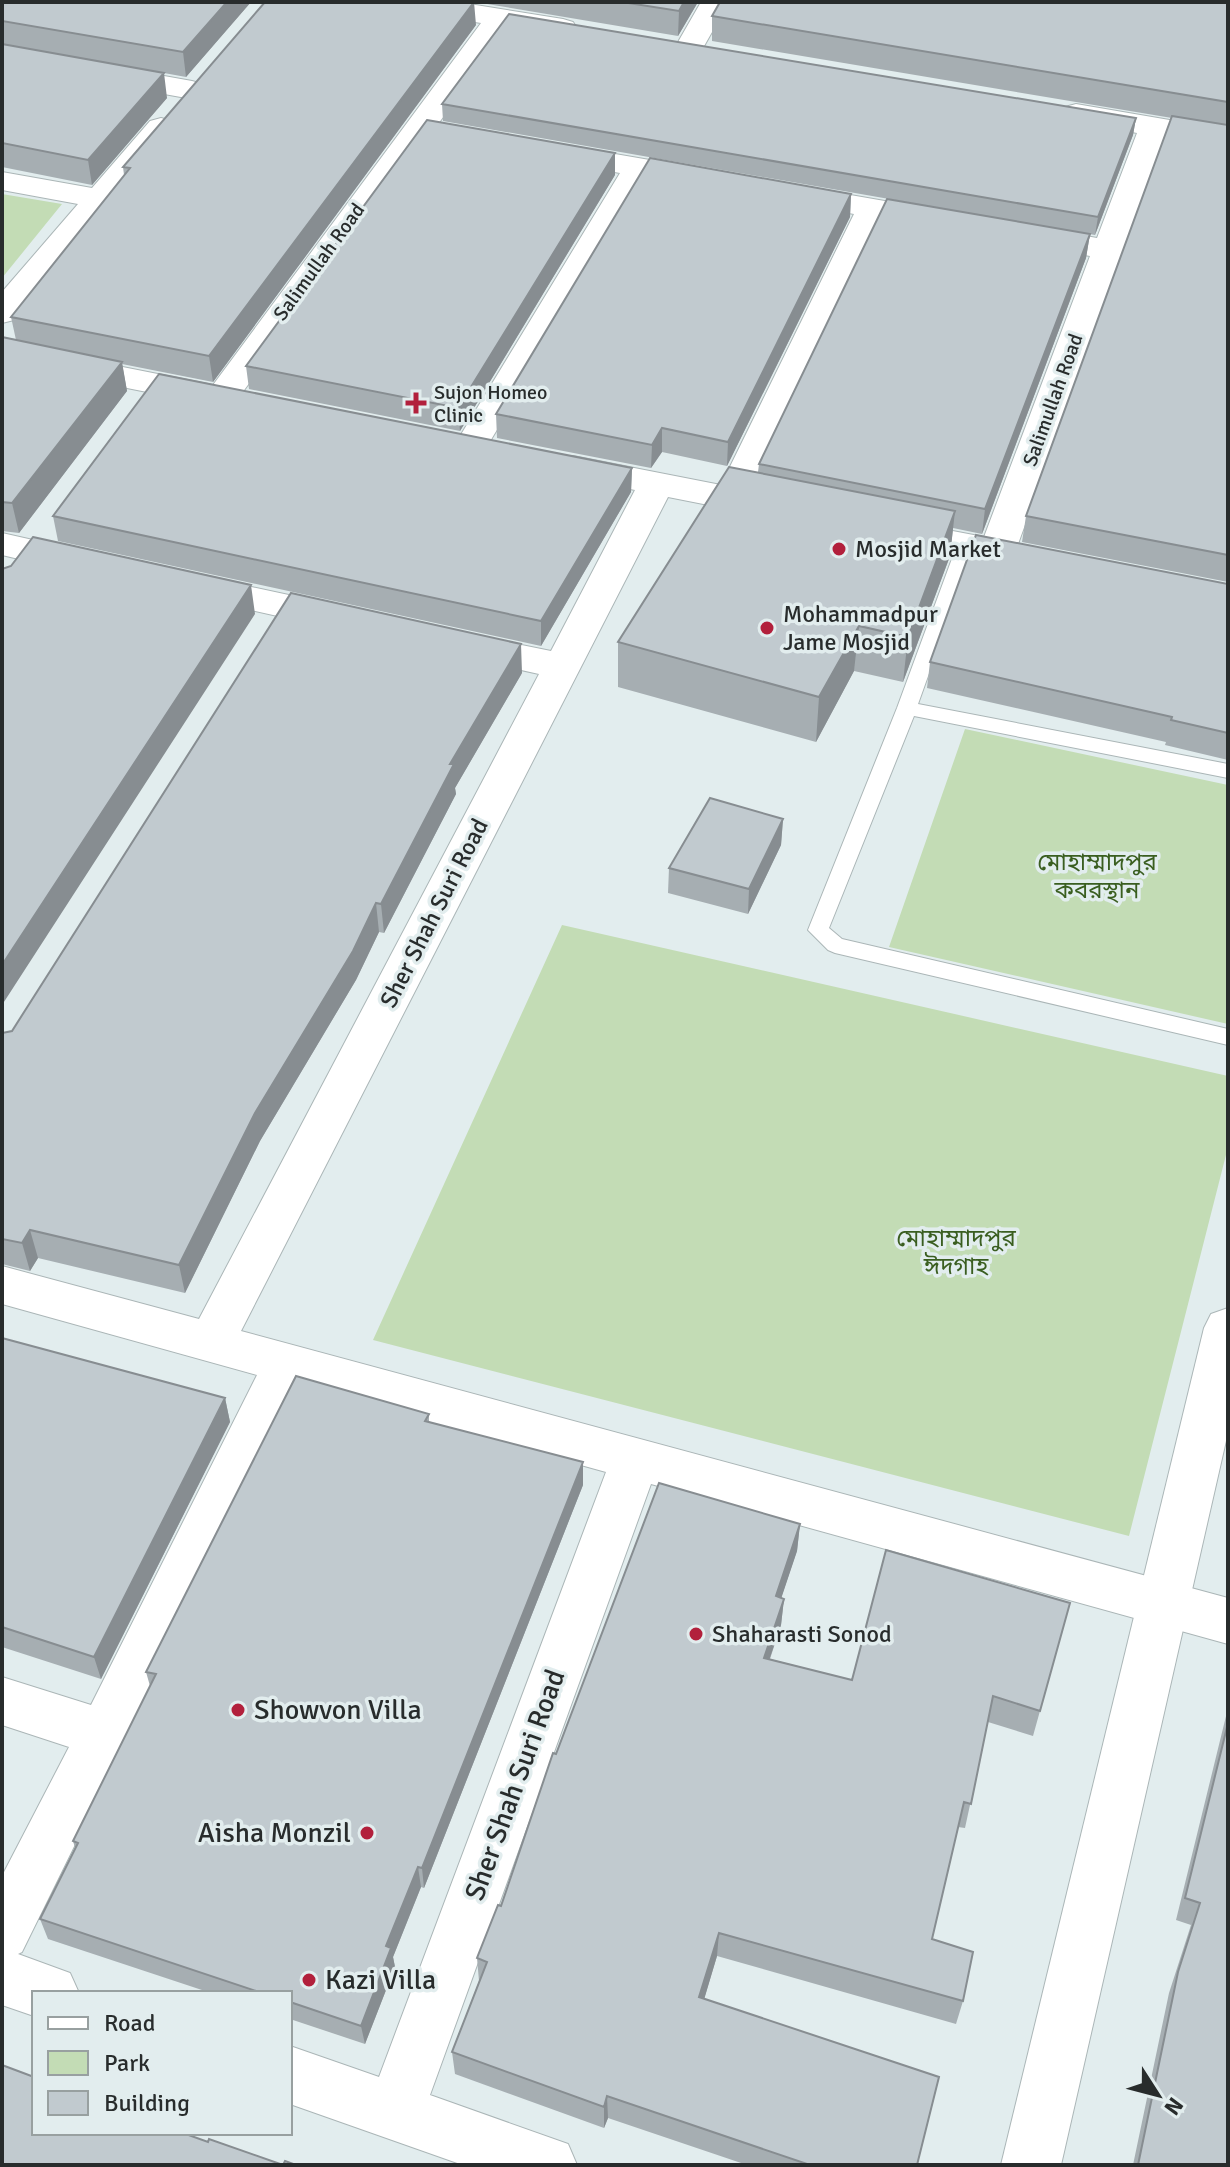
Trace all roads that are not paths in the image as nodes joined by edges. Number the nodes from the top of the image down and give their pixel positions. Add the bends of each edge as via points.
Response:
1 (405, 2) edge
2 (715, 2) edge
3 (500, 18) junction
4 (594, 33) edge
5 (657, 44) edge
6 (689, 49) junction
7 (720, 54) edge
8 (2, 56) edge
9 (1046, 108) edge
10 (1155, 126) junction
11 (1228, 139) edge
12 (535, 149) edge
13 (639, 167) junction
14 (2, 181) edge
15 (733, 184) edge
16 (764, 189) edge
17 (100, 199) junction
18 (873, 208) junction
19 (968, 225) edge
20 (999, 230) edge
21 (1109, 250) junction
22 (2, 313) edge
23 (2, 353) edge
24 (471, 446) edge
25 (548, 462) edge
26 (657, 483) junction
27 (732, 499) junction
28 (795, 511) edge
29 (857, 523) edge
30 (23, 548) edge
31 (982, 548) junction
32 (1059, 564) edge
33 (119, 570) edge
34 (163, 580) edge
35 (376, 626) edge
36 (422, 636) edge
37 (562, 666) junction
38 (907, 708) junction
39 (1228, 771) edge
40 (1228, 1037) edge
41 (2, 1285) edge
42 (1228, 1328) edge
43 (211, 1342) junction
44 (287, 1363) junction
45 (636, 1458) junction
46 (1163, 1602) junction
47 (1228, 1621) edge
48 (2, 1701) edge
49 (104, 1734) junction
50 (2, 1933) edge
51 (2, 1977) edge
52 (44, 1991) edge
53 (292, 2076) edge
54 (395, 2111) junction
55 (547, 2165) edge
56 (1031, 2165) edge

1 - 3 street
2 - 6 street
3 - 4 street
3 - 23 street, Salimullah Road via 431,131 237,400 144,397
5 - 6 street
6 - 7 street
8 - 17 street via 202,79
9 - 10 street
10 - 11 street
10 - 21 street, Salimullah Road
12 - 13 street
13 - 15 street
13 - 24 street
14 - 17 street
16 - 18 street
17 - 22 street
18 - 19 street
18 - 27 street
20 - 21 street
21 - 31 street, Salimullah Road
25 - 26 street
26 - 27 street
26 - 37 street, Sher Shah Suri Road
27 - 28 street
29 - 31 street
30 - 33 street
31 - 32 street
31 - 38 lane
34 - 35 street via 274,619
36 - 37 street
37 - 43 street, Sher Shah Suri Road
38 - 39 lane
38 - 40 lane via 818,930 835,945
41 - 43 street
42 - 46 street
43 - 44 street
44 - 45 street
44 - 49 street
45 - 46 street
45 - 54 street, Sher Shah Suri Road
46 - 47 street
46 - 56 street
48 - 49 street
49 - 50 street
51 - 52 street
53 - 54 street
54 - 55 street

